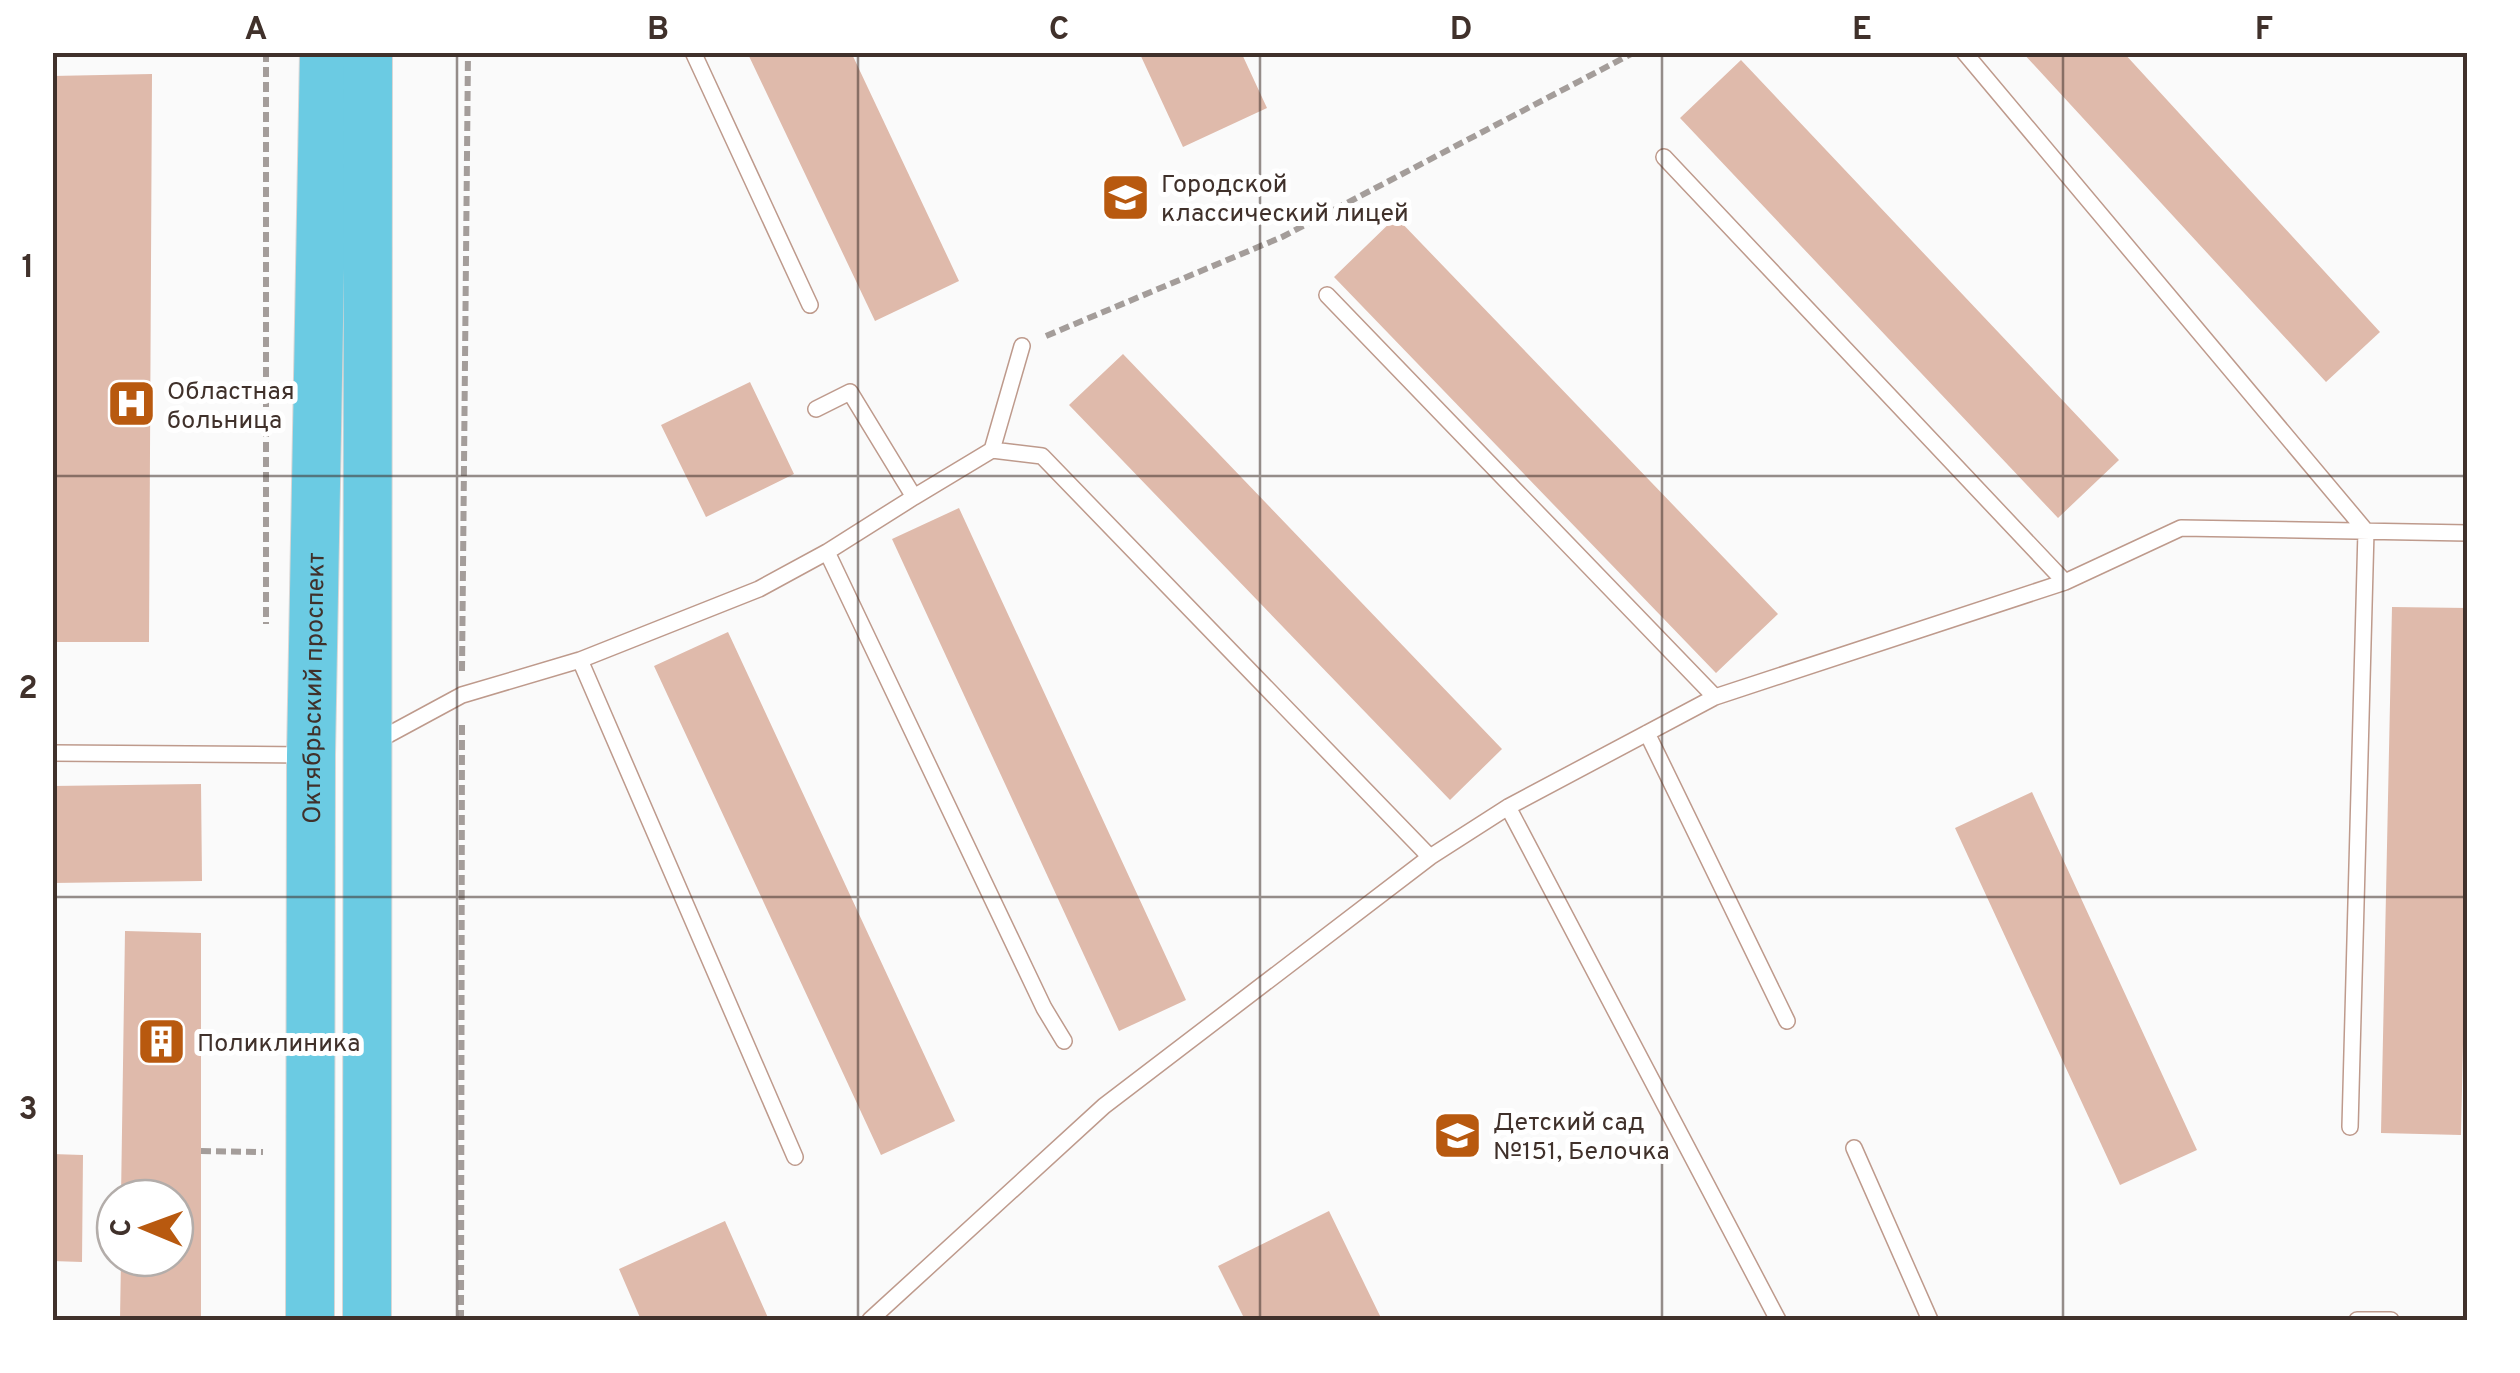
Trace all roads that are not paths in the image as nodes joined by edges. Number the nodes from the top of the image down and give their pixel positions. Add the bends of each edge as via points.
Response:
1 (324, 52) edge
2 (368, 52) edge
3 (693, 52) edge
4 (1964, 52) edge
5 (1664, 158) dead end
6 (1327, 295) dead end
7 (810, 305) dead end
8 (1022, 346) road end
9 (816, 409) dead end
10 (992, 450) junction
11 (914, 496) junction
12 (2366, 531) junction
13 (2468, 532) edge
14 (827, 552) junction
15 (2066, 582) junction
16 (580, 660) junction
17 (1714, 697) junction
18 (1647, 733) junction
19 (368, 745) junction
20 (52, 753) edge
21 (312, 755) junction
22 (1508, 807) junction
23 (1430, 857) junction
24 (1787, 1020) dead end
25 (1064, 1041) dead end
26 (2350, 1127) dead end
27 (1854, 1148) dead end
28 (796, 1158) dead end
29 (310, 1320) edge
30 (367, 1320) edge
31 (870, 1320) edge
32 (1778, 1320) edge
33 (1930, 1320) edge
34 (2357, 1320) edge
35 (2391, 1320) edge

1 - 21 main road, Октябрьский проспект
2 - 19 main road
3 - 7 lane
4 - 12 lane
5 - 15 lane
6 - 17 lane
8 - 10 lane
9 - 11 lane via 850,392
10 - 11 lane
10 - 23 lane via 1042,456
11 - 14 lane
12 - 13 lane
12 - 15 lane via 2181,528
12 - 26 lane
14 - 16 lane via 759,589
14 - 25 lane
15 - 17 lane
16 - 19 lane via 462,695
16 - 28 lane
17 - 18 lane
18 - 22 lane
18 - 24 lane
19 - 30 main road
20 - 21 lane
21 - 29 main road, Октябрьский проспект
22 - 23 lane
22 - 32 lane
23 - 31 lane via 1104,1106
27 - 33 lane
34 - 35 lane

